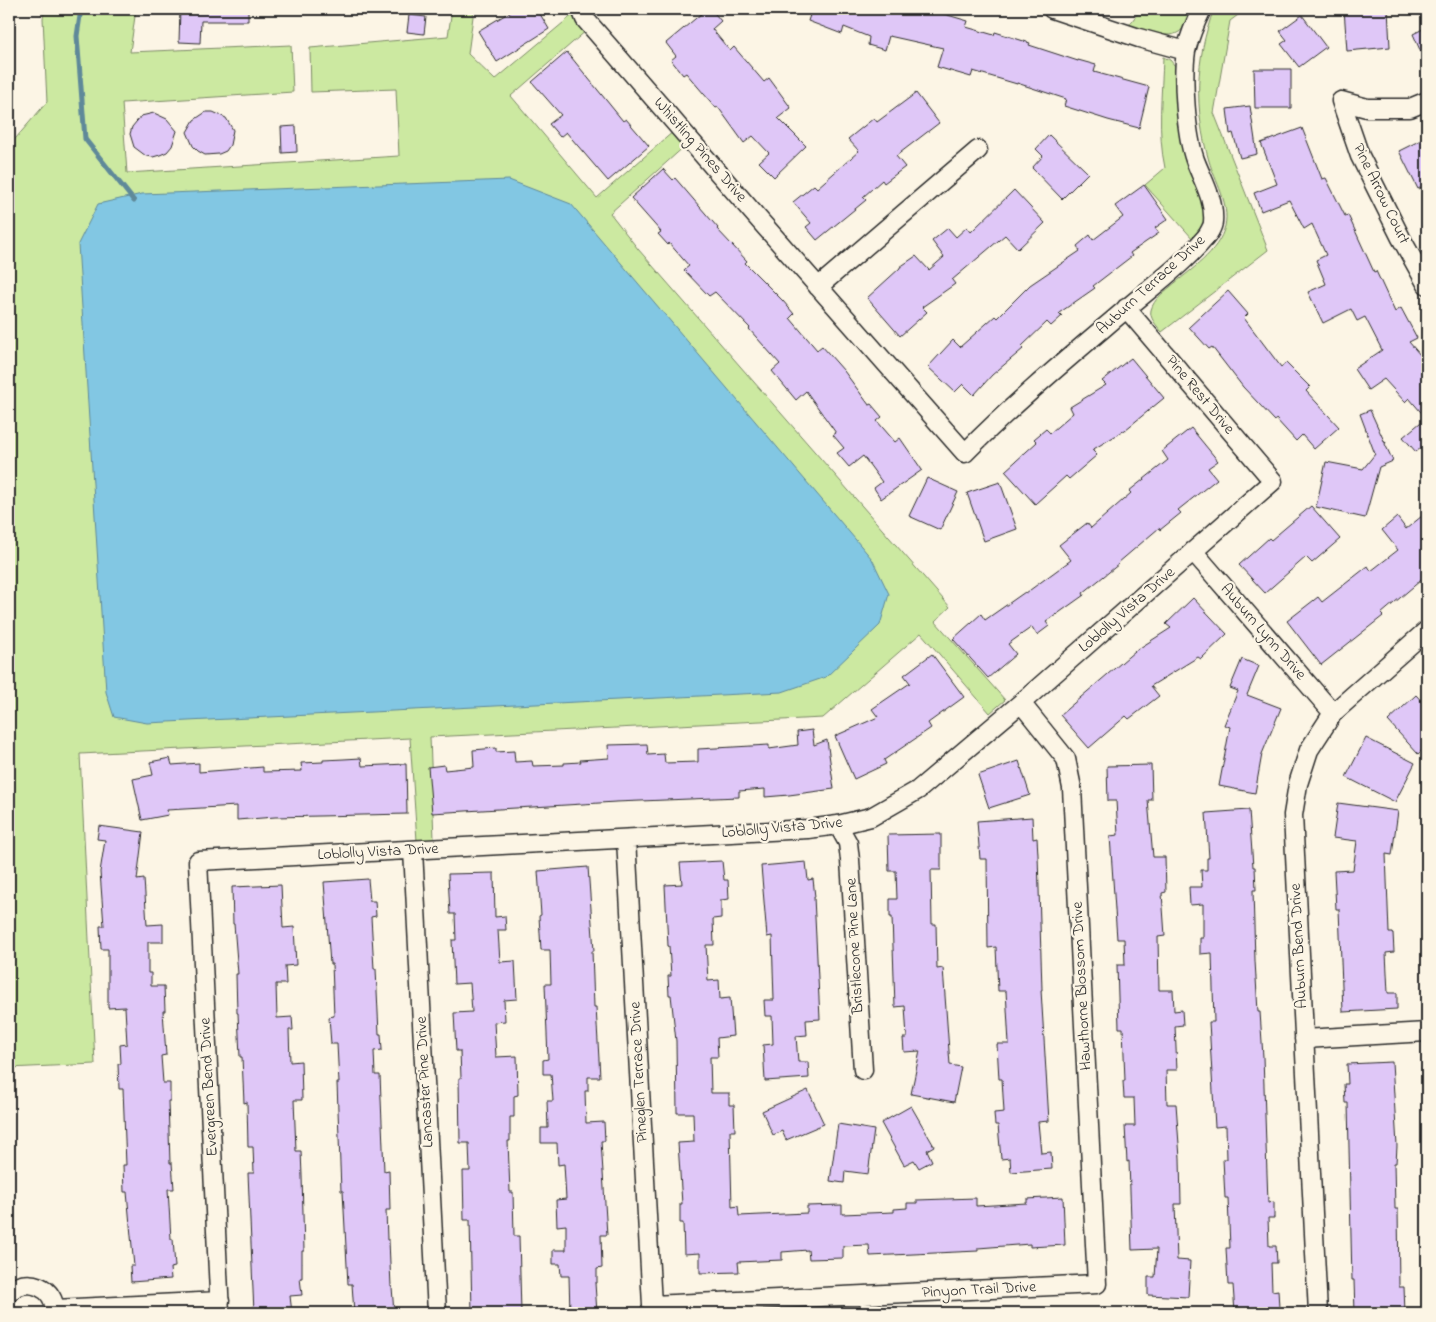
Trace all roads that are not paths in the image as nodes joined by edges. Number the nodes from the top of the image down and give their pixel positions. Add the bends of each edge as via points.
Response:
1 (1052, 9) edge
2 (1202, 9) edge
3 (582, 11) edge
4 (1186, 51) junction
5 (1427, 101) edge
6 (978, 150) dead end
7 (1427, 285) edge
8 (818, 287) junction
9 (1126, 308) junction
10 (965, 453) joint
11 (1274, 481) joint
12 (1193, 551) junction
13 (1427, 630) edge
14 (1021, 703) junction
15 (1333, 713) junction
16 (838, 826) junction
17 (626, 839) junction
18 (413, 850) junction
19 (198, 861) joint
20 (1427, 1032) edge
21 (1304, 1039) junction
22 (863, 1070) dead end
23 (1097, 1284) joint
24 (9, 1293) edge
25 (869, 1295) junction
26 (652, 1305) joint
27 (220, 1307) edge
28 (54, 1311) edge
29 (437, 1313) edge
30 (870, 1313) edge
31 (1318, 1313) edge

1 - 4 street
2 - 4 street, Auburn Terrace Drive
3 - 8 street, Whistling Pines Drive via 585,19
4 - 9 street, Auburn Terrace Drive via 1187,126 1194,159 1212,206 1214,223 1206,237 1168,274
5 - 7 street, Pine Arrow Court via 1410,108 1367,108 1341,101 1360,156
6 - 8 street
8 - 10 street, Whistling Pines Drive
9 - 10 street, Auburn Terrace Drive
9 - 11 street, Pine Rest Drive
11 - 12 street, Loblolly Vista Drive
12 - 14 street, Loblolly Vista Drive
12 - 15 street, Auburn Lynn Drive
13 - 15 street, Auburn Bend Drive
14 - 16 street, Loblolly Vista Drive via 918,790 871,817
14 - 23 street, Hawthorne Blossom Drive via 1066,759 1072,788
15 - 21 street, Auburn Bend Drive via 1309,750 1298,784 1293,815
16 - 17 street, Loblolly Vista Drive
16 - 22 street, Bristlecone Pine Lane via 848,843 850,860
17 - 18 street, Loblolly Vista Drive
17 - 26 street, Pineglen Terrace Drive
18 - 19 street, Loblolly Vista Drive
18 - 29 street, Lancaster Pine Drive
19 - 27 street, Evergreen Bend Drive
20 - 21 street
21 - 31 street, Auburn Bend Drive
23 - 25 street, Pinyon Trail Drive
24 - 28 street via 18,1286 35,1284 49,1293
25 - 26 street, Pinyon Trail Drive
25 - 30 street
27 - 28 street

